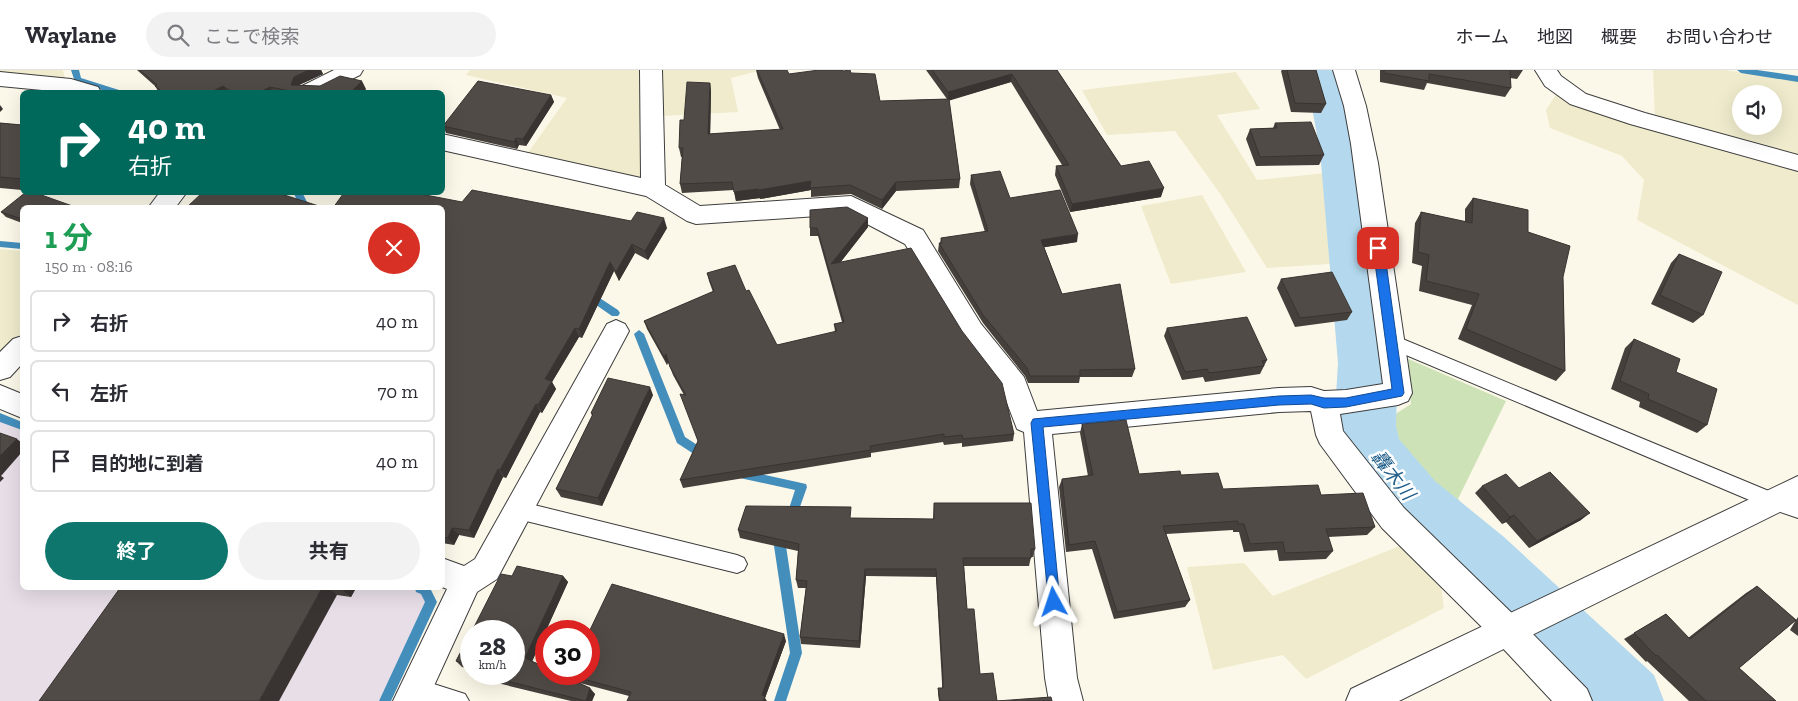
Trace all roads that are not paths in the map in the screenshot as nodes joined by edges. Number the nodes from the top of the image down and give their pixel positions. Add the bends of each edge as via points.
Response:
1 (352, 70) edge
2 (651, 70) edge
3 (1344, 70) edge
4 (1546, 70) edge
5 (0, 79) edge
6 (84, 90) edge
7 (312, 90) edge
8 (445, 143) edge
9 (1798, 162) edge
10 (653, 189) junction
11 (172, 195) edge
12 (163, 205) edge
13 (616, 331) dead end
14 (1393, 342) junction
15 (20, 349) edge
16 (0, 370) edge
17 (0, 397) edge
18 (1335, 403) junction
19 (20, 405) edge
20 (1037, 423) junction
21 (1790, 500) edge
22 (518, 510) junction
23 (737, 564) dead end
24 (454, 577) edge
25 (1515, 628) junction
26 (412, 695) edge
27 (458, 701) edge
28 (1066, 701) edge
29 (1363, 701) edge
30 (1575, 701) edge

1 - 7 street
2 - 10 street
3 - 14 street via 1362,135
4 - 9 street via 1553,81 1578,99 1638,119
5 - 6 street
8 - 10 street
10 - 20 street via 696,215 851,205 914,237 972,331 1014,385 1027,421
11 - 12 street
13 - 22 street
14 - 18 street via 1398,393
14 - 21 lane
15 - 16 street
17 - 19 street
18 - 20 street via 1311,399 1279,400
18 - 25 street via 1330,435 1393,518
20 - 28 street via 1061,678
21 - 25 street
22 - 23 lane
22 - 24 street via 486,569
24 - 26 street
25 - 29 street
25 - 30 street
26 - 27 lane

